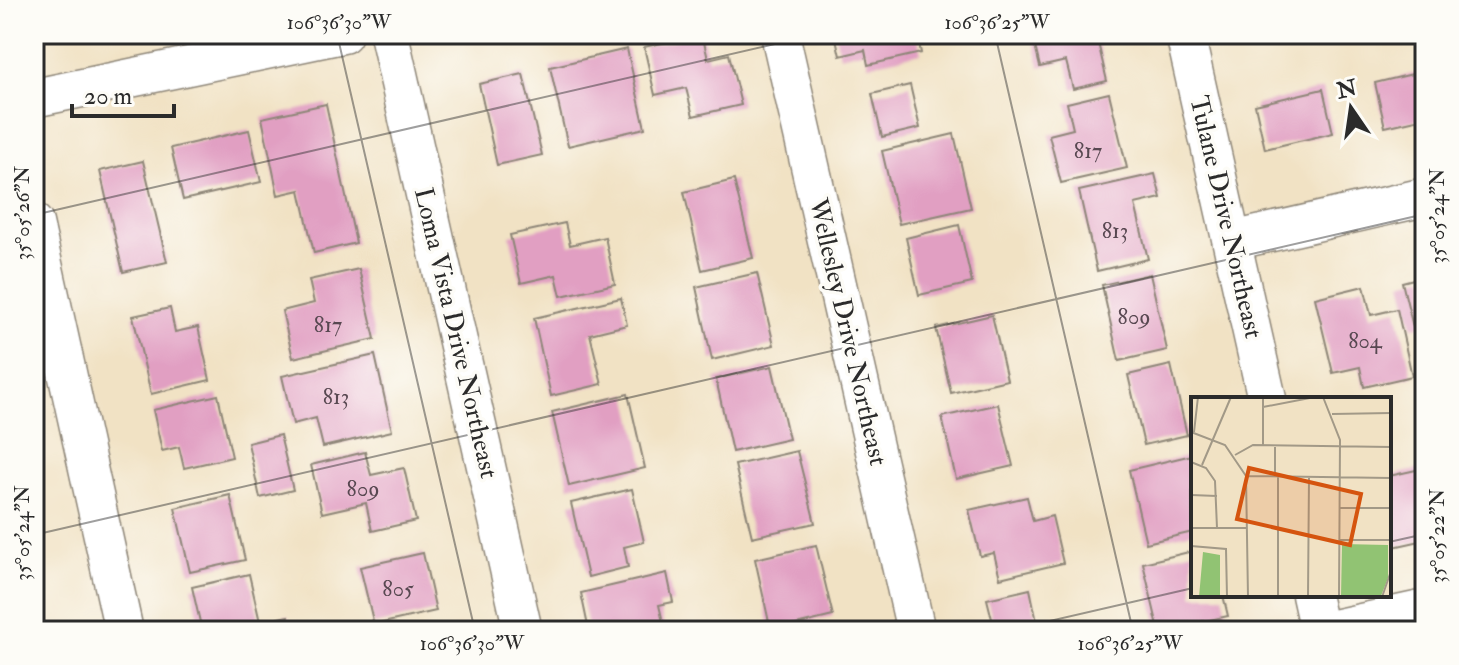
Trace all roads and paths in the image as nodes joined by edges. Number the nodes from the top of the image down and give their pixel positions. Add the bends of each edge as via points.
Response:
1 (340, 34) edge
2 (389, 34) edge
3 (780, 34) edge
4 (1185, 34) edge
5 (34, 98) edge
6 (1425, 197) edge
7 (34, 223) edge
8 (1232, 241) junction
9 (1267, 397) edge
10 (1312, 597) edge
11 (1425, 609) edge
12 (124, 631) edge
13 (523, 631) edge
14 (916, 631) edge
15 (1321, 631) edge

1 - 5 street
2 - 13 street, Loma Vista Drive Northeast
3 - 14 street, Wellesley Drive Northeast
4 - 8 street, Tulane Drive Northeast
6 - 8 street
7 - 12 street
8 - 9 street, Tulane Drive Northeast
10 - 15 street
11 - 15 street

